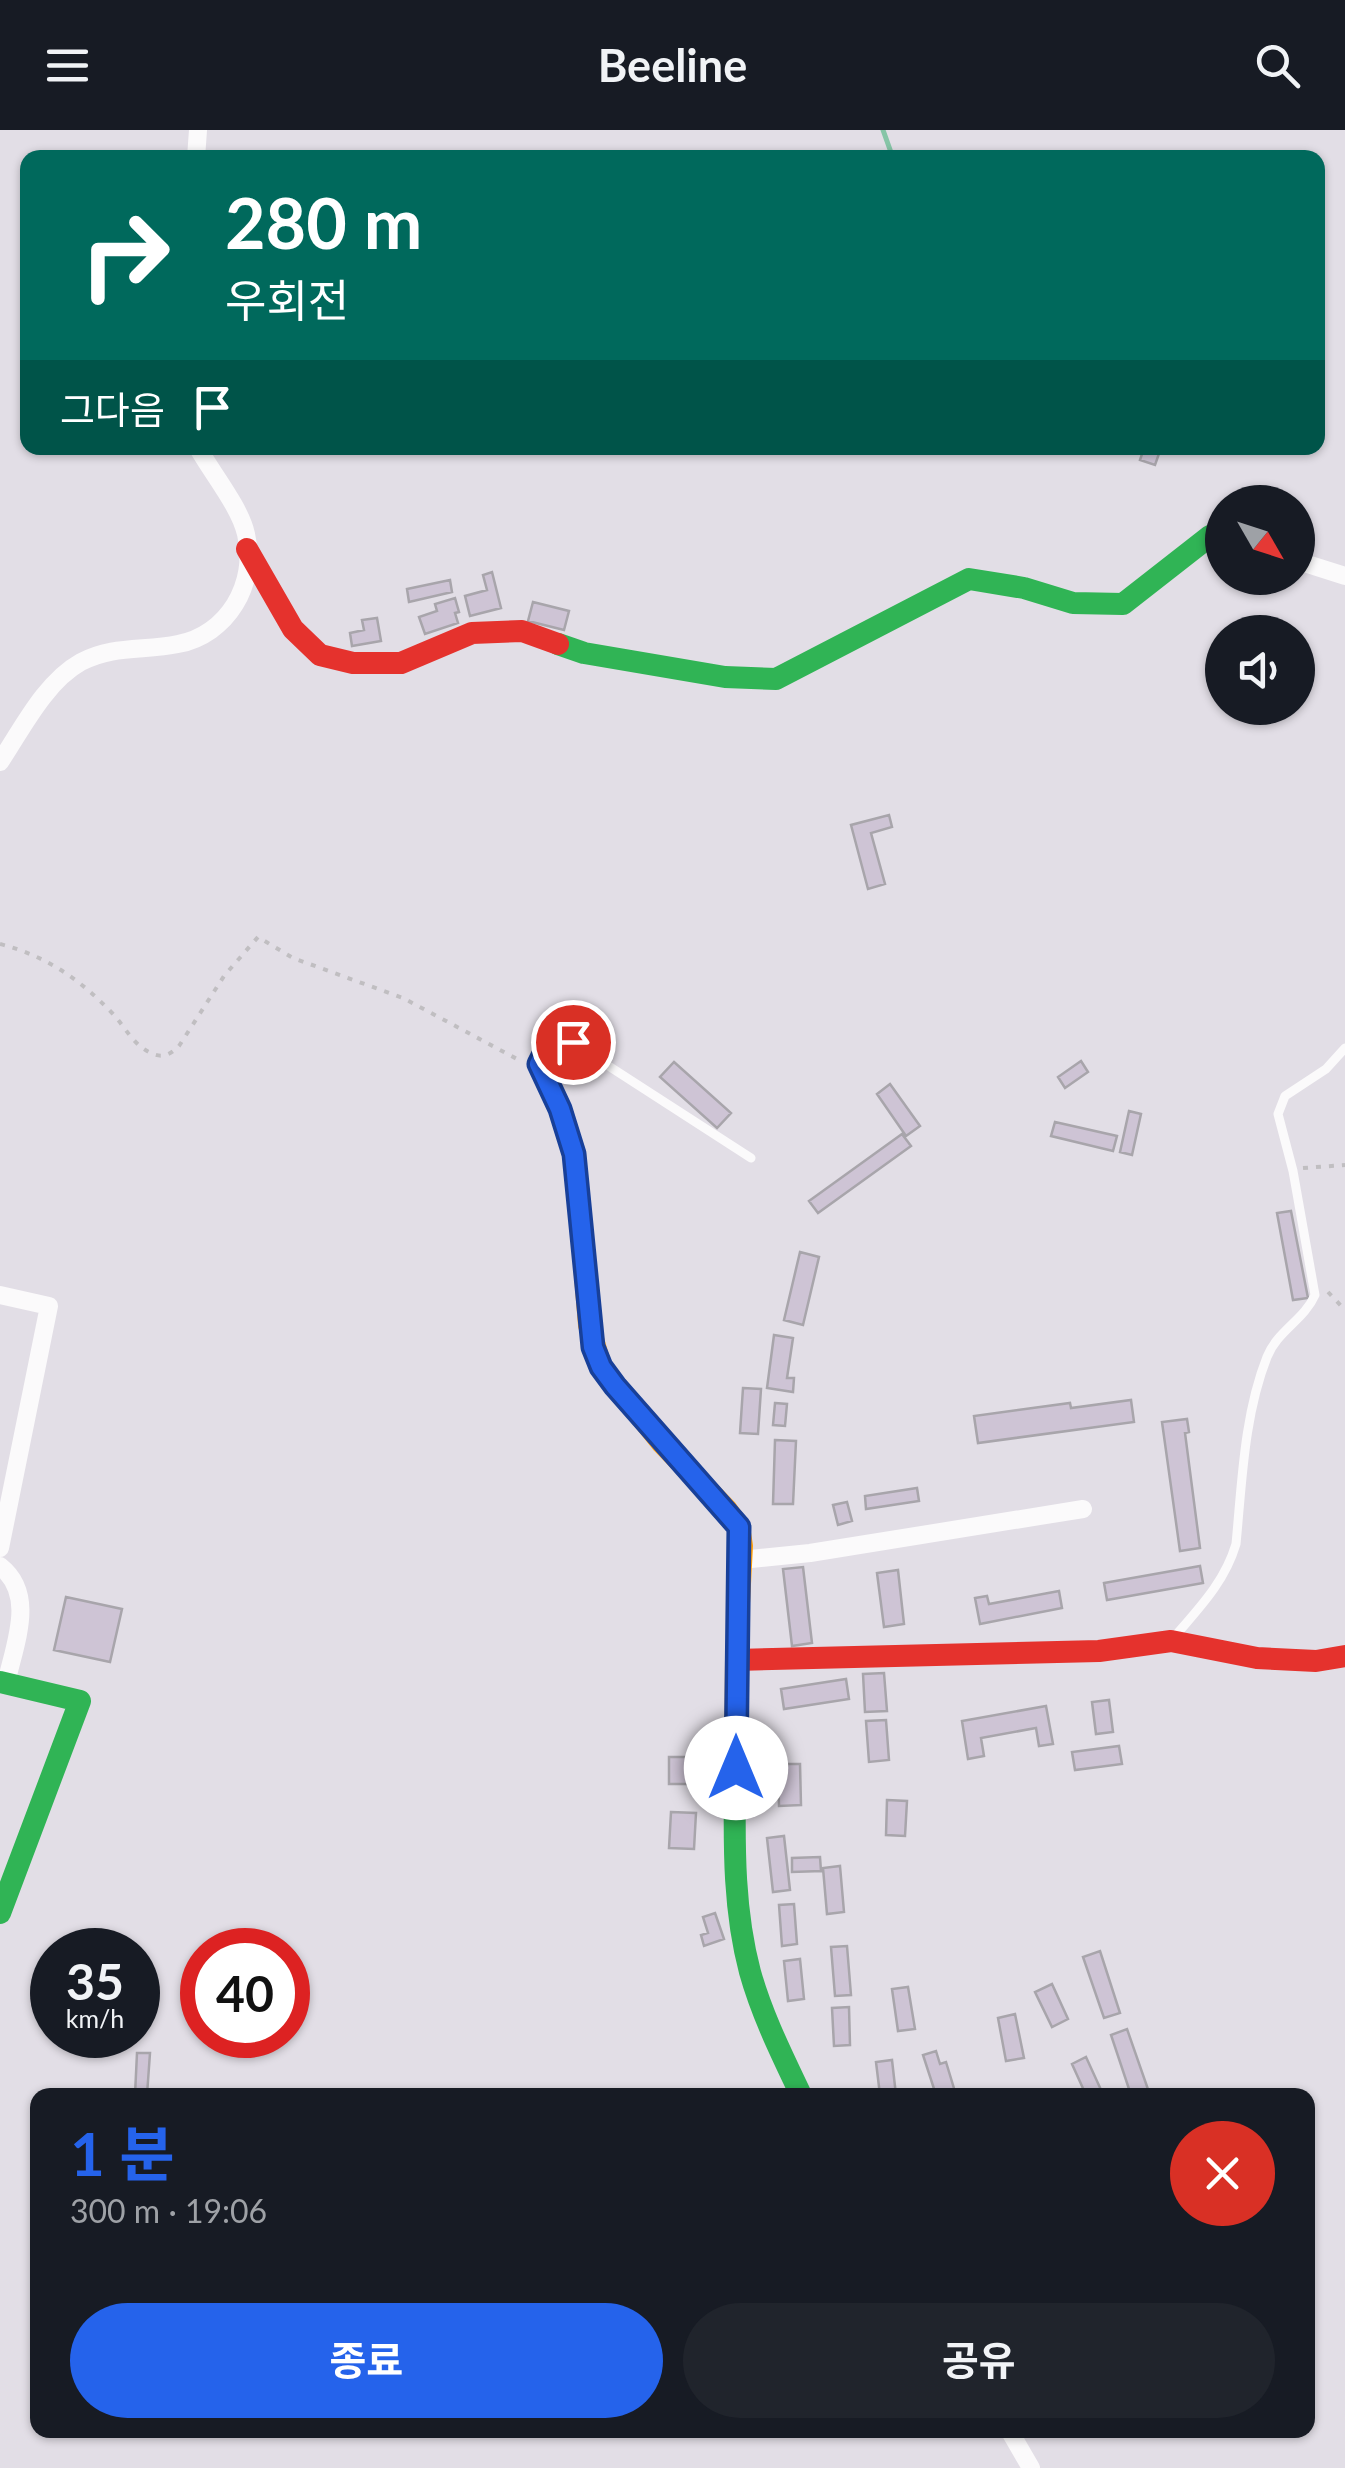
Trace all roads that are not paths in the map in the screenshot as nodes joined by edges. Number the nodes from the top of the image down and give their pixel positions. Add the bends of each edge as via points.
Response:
1 (202, 455) edge
2 (1205, 540) edge
3 (247, 550) junction
4 (1315, 566) edge
5 (1345, 576) edge
6 (0, 762) edge
7 (1345, 1048) edge
8 (543, 1053) joint
9 (751, 1158) dead end
10 (0, 1294) edge
11 (1082, 1508) dead end
12 (0, 1548) edge
13 (741, 1560) junction
14 (0, 1566) edge
15 (1171, 1641) junction
16 (1345, 1656) edge
17 (736, 1660) junction
18 (3, 1683) edge
19 (0, 1912) edge
20 (798, 2088) edge
21 (1014, 2438) edge
22 (1031, 2468) edge

1 - 3 street via 241,521
2 - 3 street via 1123,604 1073,603 970,580 776,679 725,678 584,653 522,631 472,633 401,664 320,655 293,629
3 - 6 street via 245,580 218,628 182,644 117,649 78,664 48,692
4 - 5 street
7 - 15 lane via 1280,1104 1315,1295 1267,1355 1252,1408 1230,1565
8 - 9 lane via 561,1036
8 - 13 street via 539,1064 574,1154 590,1325 601,1367 727,1510 739,1527
10 - 12 street via 49,1306
11 - 13 street
13 - 17 street
14 - 18 street via 22,1599
15 - 16 street via 1257,1658
15 - 17 street via 1099,1651
17 - 20 street via 734,1872 750,1972
18 - 19 street via 80,1701
21 - 22 street

